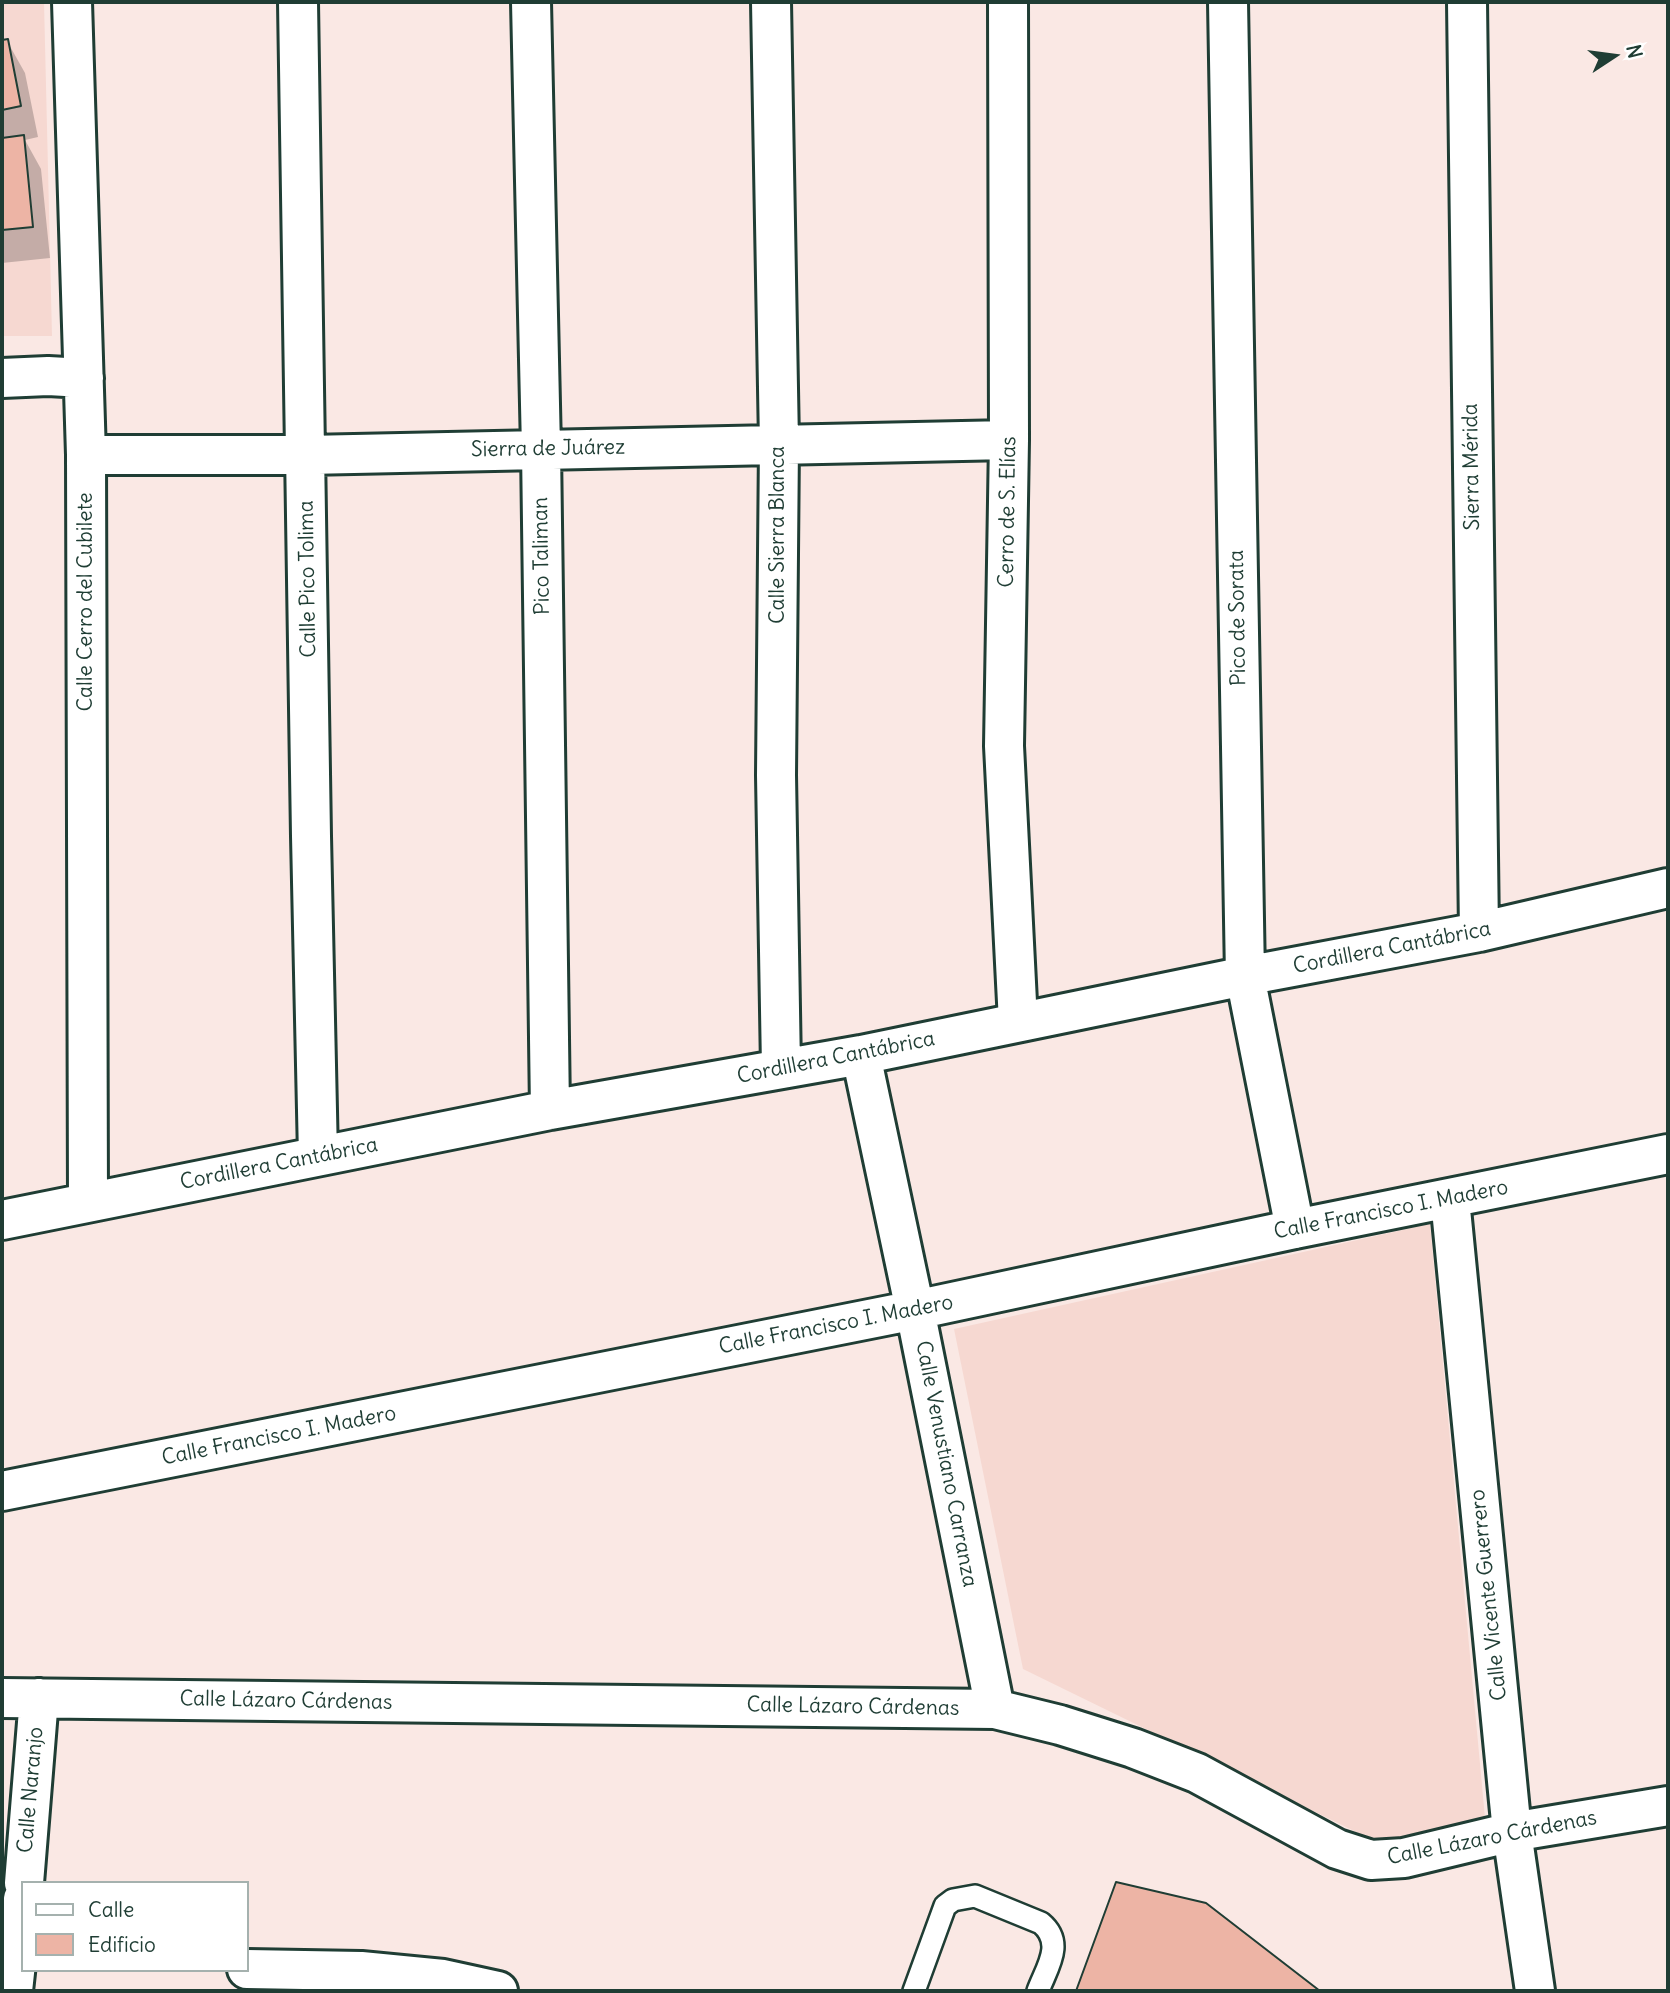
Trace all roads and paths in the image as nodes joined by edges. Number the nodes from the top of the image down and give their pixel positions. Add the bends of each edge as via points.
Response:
1 (72, 2) edge
2 (298, 2) edge
3 (531, 2) edge
4 (771, 2) edge
5 (1008, 2) edge
6 (1228, 2) edge
7 (1467, 2) edge
8 (83, 377) junction
9 (2, 378) edge
10 (1009, 440) junction
11 (779, 443) junction
12 (541, 449) junction
13 (307, 454) junction
14 (86, 456) junction
15 (1668, 888) edge
16 (1479, 932) junction
17 (1245, 976) junction
18 (1018, 1022) junction
19 (861, 1055) junction
20 (781, 1068) junction
21 (550, 1110) junction
22 (1668, 1154) edge
23 (318, 1156) junction
24 (1450, 1199) junction
25 (88, 1202) junction
26 (2, 1220) edge
27 (1295, 1229) junction
28 (915, 1310) junction
29 (2, 1491) edge
30 (20, 1698) edge
31 (995, 1709) junction
32 (1668, 1805) edge
33 (1512, 1832) junction
34 (24, 1881) edge
35 (21, 1927) edge
36 (18, 1970) edge
37 (251, 1977) edge
38 (495, 1991) edge
39 (914, 1991) edge
40 (1038, 1991) edge
41 (1535, 1991) edge

1 - 8 street, Calle Cerro del Cubilete
2 - 13 street, Calle Pico Tolima
3 - 12 street, Pico Taliman
4 - 11 street, Calle Sierra Blanca
5 - 10 street, Cerro de S. Elías
6 - 17 street, Pico de Sorata
7 - 16 street, Sierra Mérida
8 - 9 street
8 - 14 street, Calle Cerro del Cubilete
10 - 11 street, Sierra de Juárez
10 - 18 street, Cerro de S. Elías via 1004,746
11 - 12 street, Sierra de Juárez
11 - 20 street, Calle Sierra Blanca via 776,775
12 - 13 street, Sierra de Juárez
12 - 21 street, Pico Taliman
13 - 14 street, Sierra de Juárez
13 - 23 street, Calle Pico Tolima
14 - 25 street, Calle Cerro del Cubilete
15 - 16 street, Cordillera Cantábrica
16 - 17 street, Cordillera Cantábrica
17 - 18 street, Cordillera Cantábrica
17 - 27 street, Pico de Sorata
18 - 19 street, Cordillera Cantábrica
19 - 20 street, Cordillera Cantábrica
19 - 28 street, Calle Venustiano Carranza
20 - 21 street, Cordillera Cantábrica
21 - 23 street, Cordillera Cantábrica
22 - 24 street, Calle Francisco I. Madero
23 - 25 street, Cordillera Cantábrica
24 - 27 street, Calle Francisco I. Madero
24 - 33 street, Calle Vicente Guerrero
25 - 26 street, Cordillera Cantábrica
27 - 28 street, Calle Francisco I. Madero
28 - 29 street, Calle Francisco I. Madero
28 - 31 street, Calle Venustiano Carranza
30 - 31 street, Calle Lázaro Cárdenas
30 - 34 street, Calle Naranjo
31 - 33 street, Calle Lázaro Cárdenas via 1133,1748 1197,1773 1337,1849 1371,1860 1404,1858
32 - 33 street, Calle Lázaro Cárdenas
33 - 41 street, Calle Vicente Guerrero
35 - 36 street
37 - 38 street via 361,1971 443,1979
39 - 40 lane via 945,1906 975,1896 1049,1929 1054,1949

